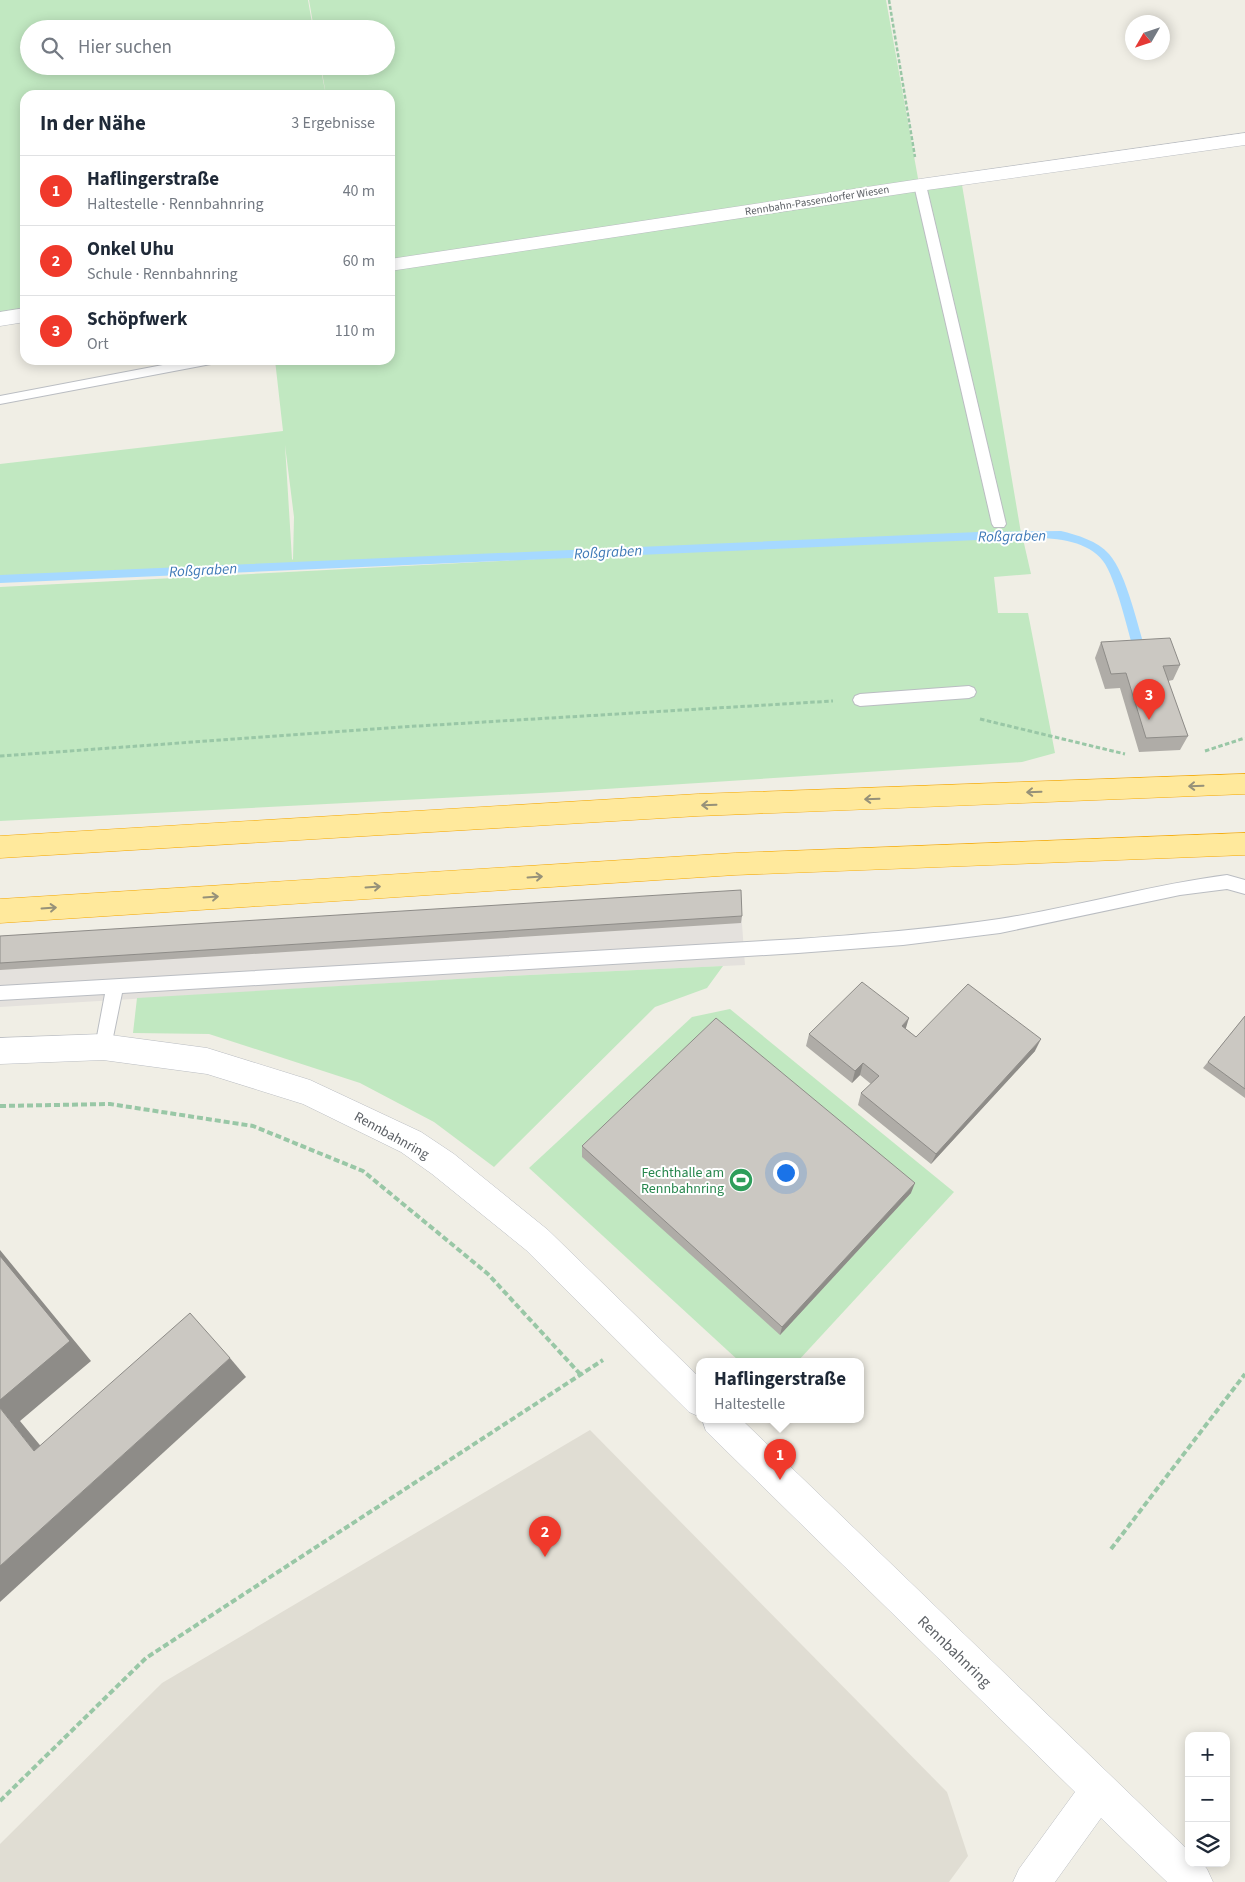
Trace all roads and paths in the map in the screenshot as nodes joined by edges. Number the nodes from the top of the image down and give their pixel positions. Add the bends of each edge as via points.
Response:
1 (889, 0) edge
2 (1245, 139) edge
3 (920, 185) junction
4 (395, 264) edge
5 (20, 316) edge
6 (0, 319) edge
7 (185, 365) edge
8 (0, 400) edge
9 (999, 524) dead end
10 (969, 692) dead end
11 (860, 700) joint
12 (972, 717) dead end
13 (1245, 738) edge
14 (1204, 751) dead end
15 (0, 756) edge
16 (1132, 756) dead end
17 (1245, 784) edge
18 (1245, 844) edge
19 (0, 847) edge
20 (1245, 886) edge
21 (0, 911) edge
22 (115, 987) junction
23 (0, 993) edge
24 (103, 1047) junction
25 (0, 1051) edge
26 (0, 1106) edge
27 (637, 1338) junction
28 (1245, 1374) edge
29 (581, 1375) junction
30 (696, 1397) edge
31 (722, 1423) edge
32 (1110, 1549) dead end
33 (1100, 1790) junction
34 (0, 1801) edge
35 (1032, 1882) edge
36 (1194, 1882) edge

1 - 3 path
2 - 3 street, Rennbahn-Passendorfer Wiesen
3 - 4 street, Rennbahn-Passendorfer Wiesen
3 - 9 lane
5 - 6 street
7 - 8 lane
10 - 11 lane
11 - 15 path via 401,727
12 - 16 path
13 - 14 path
17 -> 19 highway via 698,805
21 -> 18 highway via 735,864
20 - 22 lane via 1227,882 1180,888 1000,926 903,938
22 - 23 lane
22 - 24 lane
24 - 25 street, Rennbahnring
24 - 27 street, Rennbahnring via 207,1061 301,1090 411,1142 537,1240
26 - 29 path via 110,1104 254,1126 363,1171 488,1274
27 - 29 path
27 - 30 street, Rennbahnring
28 - 32 path
29 - 34 path via 146,1658
31 - 33 street, Rennbahnring
33 - 35 street
33 - 36 street, Rennbahnring

